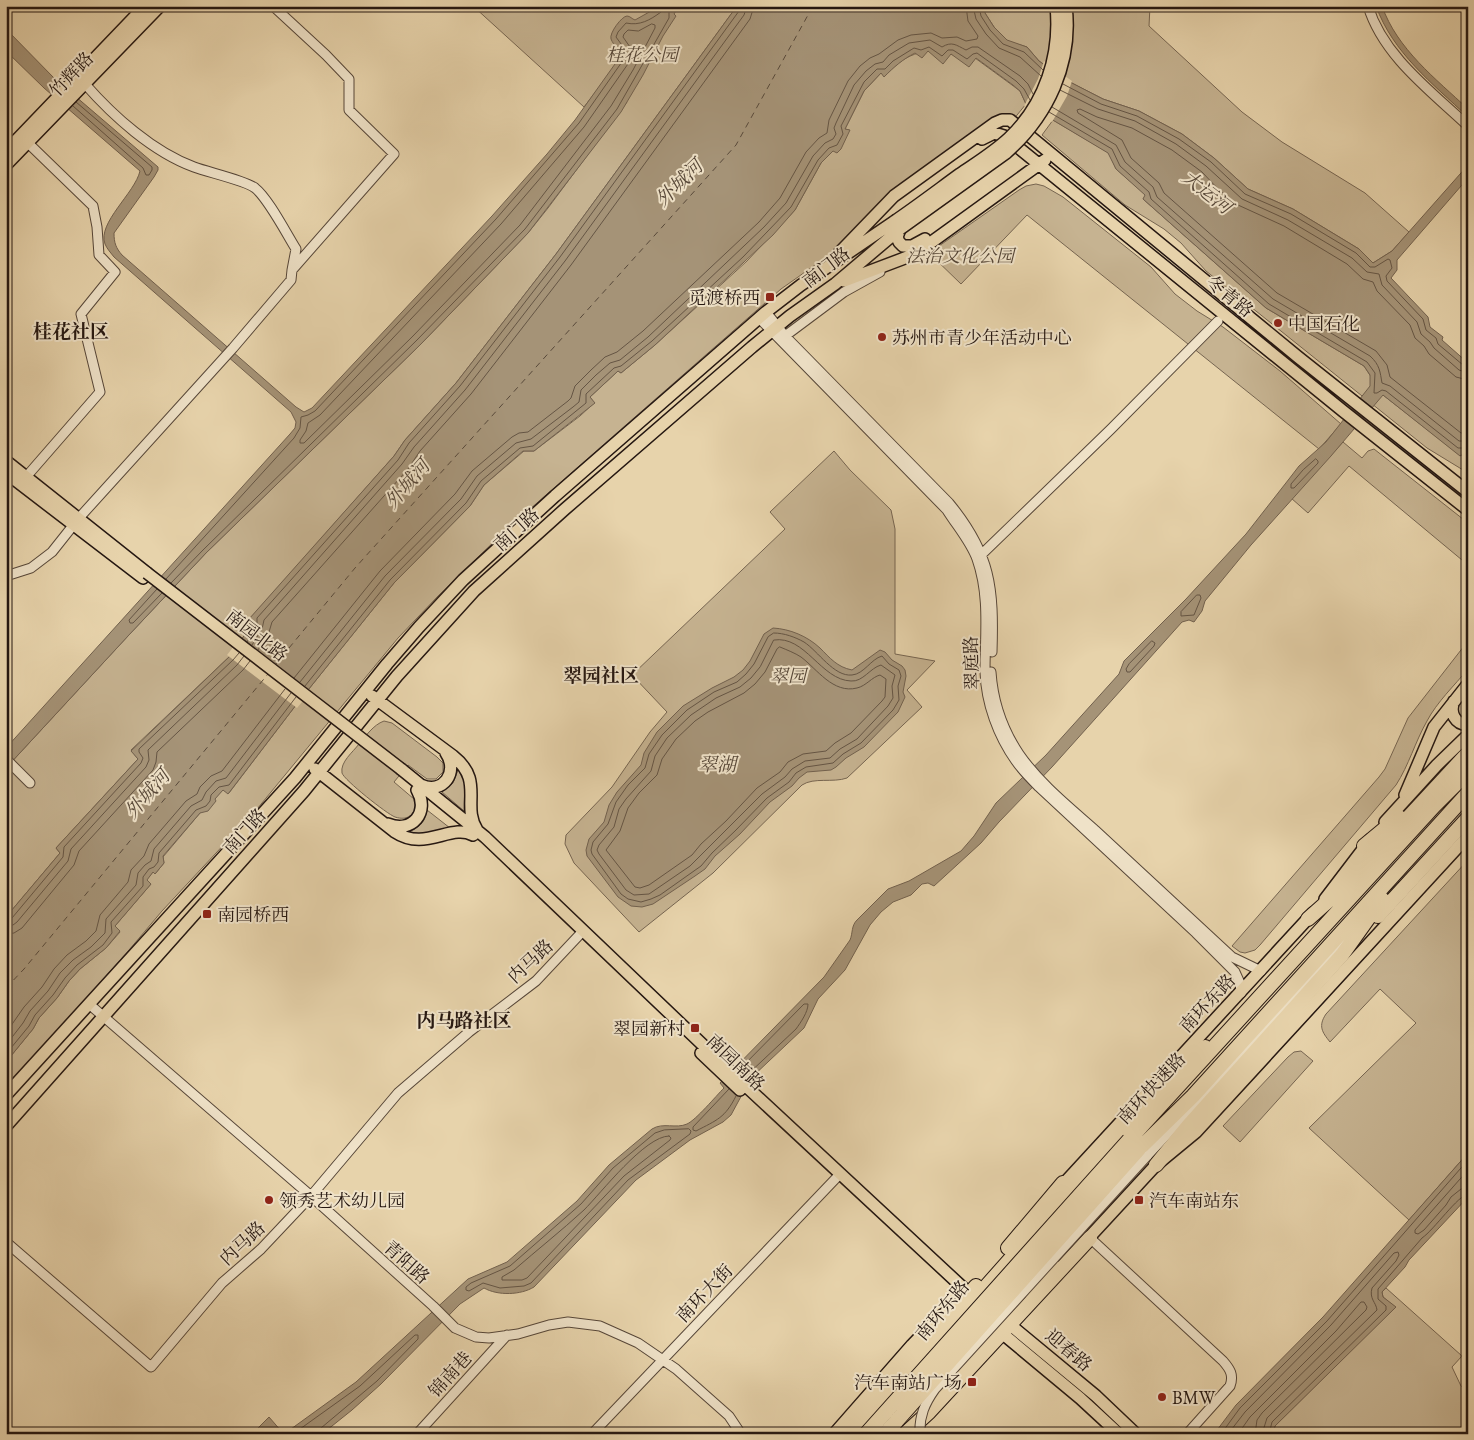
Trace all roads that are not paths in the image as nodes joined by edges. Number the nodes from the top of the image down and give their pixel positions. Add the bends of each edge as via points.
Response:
1 (145, 6) edge
2 (160, 6) edge
3 (273, 6) edge
4 (1056, 6) edge
5 (1066, 6) edge
6 (1368, 6) edge
7 (79, 85) junction
8 (52, 111) junction
9 (1468, 126) edge
10 (28, 143) junction
11 (6, 151) edge
12 (1050, 152) junction
13 (1037, 163) junction
14 (6, 165) edge
15 (898, 225) junction
16 (910, 256) junction
17 (826, 268) junction
18 (292, 270) junction
19 (835, 284) junction
20 (762, 315) junction
21 (1218, 320) dead end
22 (774, 329) junction
23 (785, 336) junction
24 (6, 461) edge
25 (6, 473) edge
26 (26, 477) junction
27 (1468, 492) edge
28 (1468, 510) edge
29 (76, 522) junction
30 (982, 554) junction
31 (6, 576) edge
32 (1468, 684) edge
33 (365, 690) junction
34 (378, 700) junction
35 (1454, 701) junction
36 (1468, 725) edge
37 (1468, 734) edge
38 (441, 748) junction
39 (1468, 754) edge
40 (1468, 759) edge
41 (9, 762) edge
42 (307, 763) junction
43 (1026, 769) junction
44 (320, 773) junction
45 (1458, 773) edge
46 (30, 783) dead end
47 (1041, 784) junction
48 (419, 788) junction
49 (1468, 793) edge
50 (1468, 799) edge
51 (1400, 805) junction
52 (1468, 807) edge
53 (1468, 818) edge
54 (382, 822) junction
55 (1448, 824) junction
56 (479, 836) junction
57 (1468, 836) edge
58 (1364, 846) junction
59 (1468, 846) edge
60 (1450, 856) junction
61 (1399, 876) junction
62 (1371, 913) junction
63 (1308, 919) junction
64 (581, 934) junction
65 (1330, 944) junction
66 (1342, 955) junction
67 (1261, 971) junction
68 (1241, 992) junction
69 (1258, 1000) junction
70 (89, 1004) junction
71 (103, 1016) junction
72 (1212, 1041) junction
73 (6, 1095) edge
74 (6, 1126) edge
75 (1143, 1153) junction
76 (838, 1176) junction
77 (1063, 1184) joint
78 (311, 1196) junction
79 (1040, 1226) junction
80 (1090, 1238) junction
81 (1055, 1240) junction
82 (6, 1242) edge
83 (1070, 1255) junction
84 (970, 1299) junction
85 (996, 1321) junction
86 (507, 1335) junction
87 (662, 1360) junction
88 (417, 1434) edge
89 (592, 1434) edge
90 (741, 1434) edge
91 (834, 1434) edge
92 (847, 1434) edge
93 (856, 1434) edge
94 (866, 1434) edge
95 (885, 1434) edge
96 (891, 1434) edge
97 (905, 1434) edge
98 (920, 1434) edge
99 (1119, 1434) edge
100 (1136, 1434) edge
101 (1187, 1434) edge

1 - 7 main road, 竹辉路
2 - 7 main road, 竹辉路
3 - 18 street via 350,79 349,110 394,154
4 - 15 main road, 南门路, bridge via 1057,36 1053,63 1041,94 1024,122 1000,145
5 - 15 main road, 南门路, bridge via 1063,64 1052,94 1036,122 1006,153
6 - 9 street via 1378,30 1400,61
7 - 8 main road, 竹辉路
7 - 18 street via 156,147 192,167 254,186 296,248
8 - 10 main road, 竹辉路
8 - 11 main road, 竹辉路
10 - 14 main road, 竹辉路
10 - 26 street via 93,206 99,255 115,272 81,314 100,392
12 - 13 main road
12 - 17 main road, 冬青路 via 1012,121 997,122 894,196
12 - 27 main road, 冬青路 via 1368,415
13 - 15 main road via 917,244 901,244 897,237
13 - 15 main road, 冬青路 via 1002,135 988,135 881,214 884,223
13 - 16 main road
13 - 28 main road, 冬青路
15 - 17 main road, 南门路
15 - 19 main road, 南门路
16 - 19 main road
16 - 23 street via 844,292
17 - 20 main road, 南门路
18 - 29 street via 291,280 233,348
19 - 22 main road, 南门路
20 - 22 street, 翠庭路
20 - 33 main road, 南门路 via 494,550 425,620
21 - 30 street via 1112,429
22 - 23 street, 翠庭路
22 - 34 main road, 南门路 via 474,591
22 - 43 street, 翠庭路 via 947,510 977,558 986,600 985,673 992,711 1006,745 1016,762
23 - 30 street, 翠庭路 via 949,503
24 - 26 main road, 南园北路
25 - 29 main road, 南园北路
26 - 29 main road, 南园北路
29 - 31 street via 52,552 31,568
29 - 48 main road, 南园北路, bridge
30 - 43 street, 翠庭路 via 992,594 991,674 997,708
32 - 35 main road
33 - 34 main road
33 - 42 main road, 南门路
34 - 38 main road
34 - 44 main road, 南门路
35 - 36 main road via 1451,709 1454,718
35 - 51 main road via 1434,727
37 - 51 main road, 南环东路
38 - 48 main road via 451,763 450,776 438,785
38 - 56 main road via 467,770 473,821
39 - 45 highway
40 - 45 highway
41 - 46 street
42 - 44 main road
42 - 70 main road, 南门路
43 - 47 street, 翠庭路
44 - 54 main road
44 - 71 main road, 南门路
45 - 58 highway
45 - 63 highway
45 - 69 highway, 南环快速路 via 1434,806
45 - 72 highway
47 - 67 street, 翠庭路 via 1232,957
47 - 68 street, 翠庭路 via 1235,972
48 - 54 main road via 422,808 414,821 400,828
48 - 56 main road, 南园北路
49 - 65 highway, 南环快速路
50 - 55 highway, 南环快速路
51 - 58 main road, 南环东路
52 - 55 highway
53 - 66 highway
54 - 56 main road via 409,839 426,840 461,832
55 - 61 highway, 南环快速路
56 - 64 main road, 南园南路
57 - 60 main road
58 - 63 main road, 南环东路
59 - 60 main road
60 - 75 main road via 1196,1132
61 - 62 highway
61 - 65 highway, 南环快速路
62 - 66 highway
62 - 75 street
63 - 67 main road, 南环东路
64 - 76 main road, 南园南路
64 - 78 street, 内马路 via 536,981 469,1032 398,1093
65 - 75 highway, 南环快速路
66 - 75 highway via 1189,1125
67 - 68 main road, 南环东路
68 - 77 main road, 南环东路
69 - 72 highway
69 - 75 highway, 南环快速路
70 - 71 street, 青阳路
70 - 73 main road, 南门路
71 - 74 main road, 南门路
71 - 78 street, 青阳路
72 - 79 highway via 1180,1068 1085,1171
75 - 80 main road
75 - 94 highway, 南环快速路, bridge
75 - 95 highway, 南环快速路, bridge
75 - 98 street, bridge via 936,1389 924,1407
76 - 84 main road, 南园南路
76 - 87 street, 南环大街
77 - 84 highway
78 - 82 street, 内马路 via 261,1249 222,1283 151,1367
78 - 86 street, 青阳路 via 454,1328 476,1337
79 - 81 main road
79 - 84 highway
80 - 83 main road
80 - 85 highway
80 - 101 street via 1230,1370 1230,1386
81 - 83 main road
81 - 85 main road
83 - 85 main road
84 - 85 main road, 迎春路
84 - 91 main road via 936,1320
84 - 92 highway
84 - 93 main road, 南环东路
85 - 96 main road
85 - 97 highway via 929,1412
85 - 99 main road, 迎春路
85 - 100 main road, 迎春路 via 1088,1389
86 - 87 street, 青阳路 via 549,1325 582,1323 622,1334
86 - 88 street, 锦南巷
87 - 89 street, 南环大街
87 - 90 street, 青阳路 via 709,1397 729,1416

